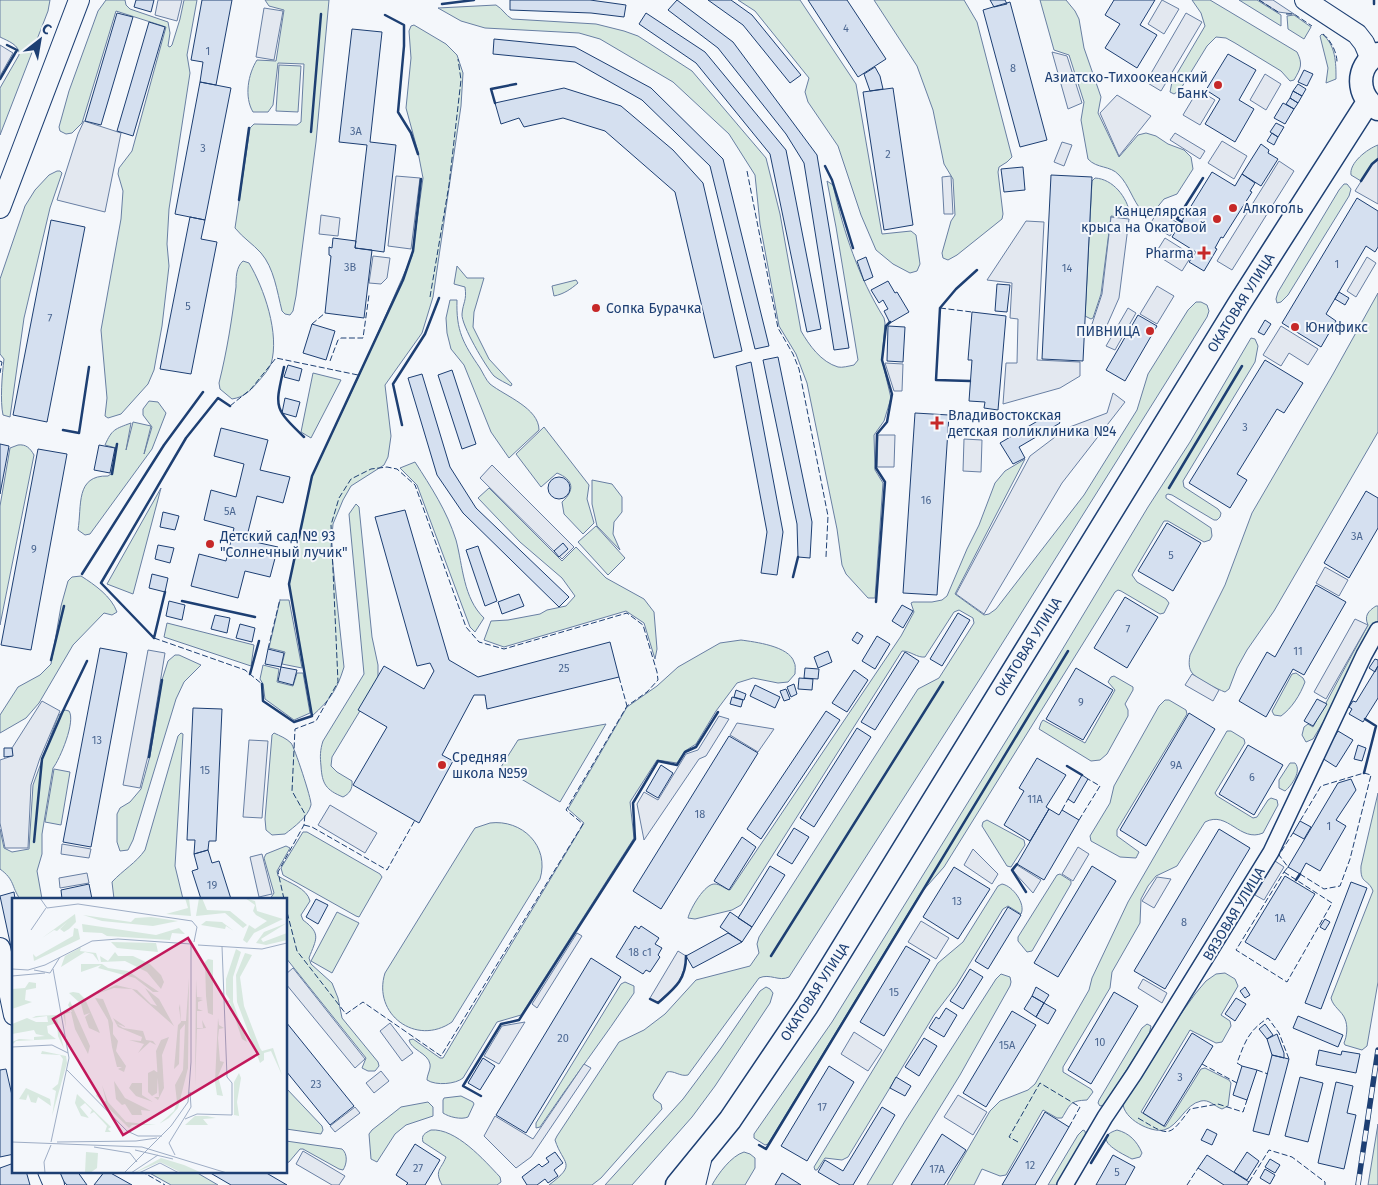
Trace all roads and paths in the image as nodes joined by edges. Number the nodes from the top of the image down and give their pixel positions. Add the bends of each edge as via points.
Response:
1 (79, 0) edge
2 (1305, 0) edge
3 (1374, 57) edge
4 (1373, 105) edge
5 (0, 208) edge
6 (1378, 630) edge
7 (0, 948) edge
8 (12, 1005) edge
9 (699, 1160) junction
10 (48, 1172) edge
11 (54, 1185) edge
12 (677, 1185) edge
13 (693, 1185) edge
14 (1065, 1185) edge

1 - 5 main road
2 - 3 main road via 1357,34
3 - 4 main road via 1362,72 1361,80 1361,88
4 - 9 main road, ОКАТОВАЯ УЛИЦА via 1229,321 846,944 730,1120
6 - 14 street, ВЯЗОВАЯ УЛИЦА via 1271,852 1104,1117
7 - 8 main road
9 - 12 main road, ОКАТОВАЯ УЛИЦА
9 - 13 highway
10 - 11 main road

